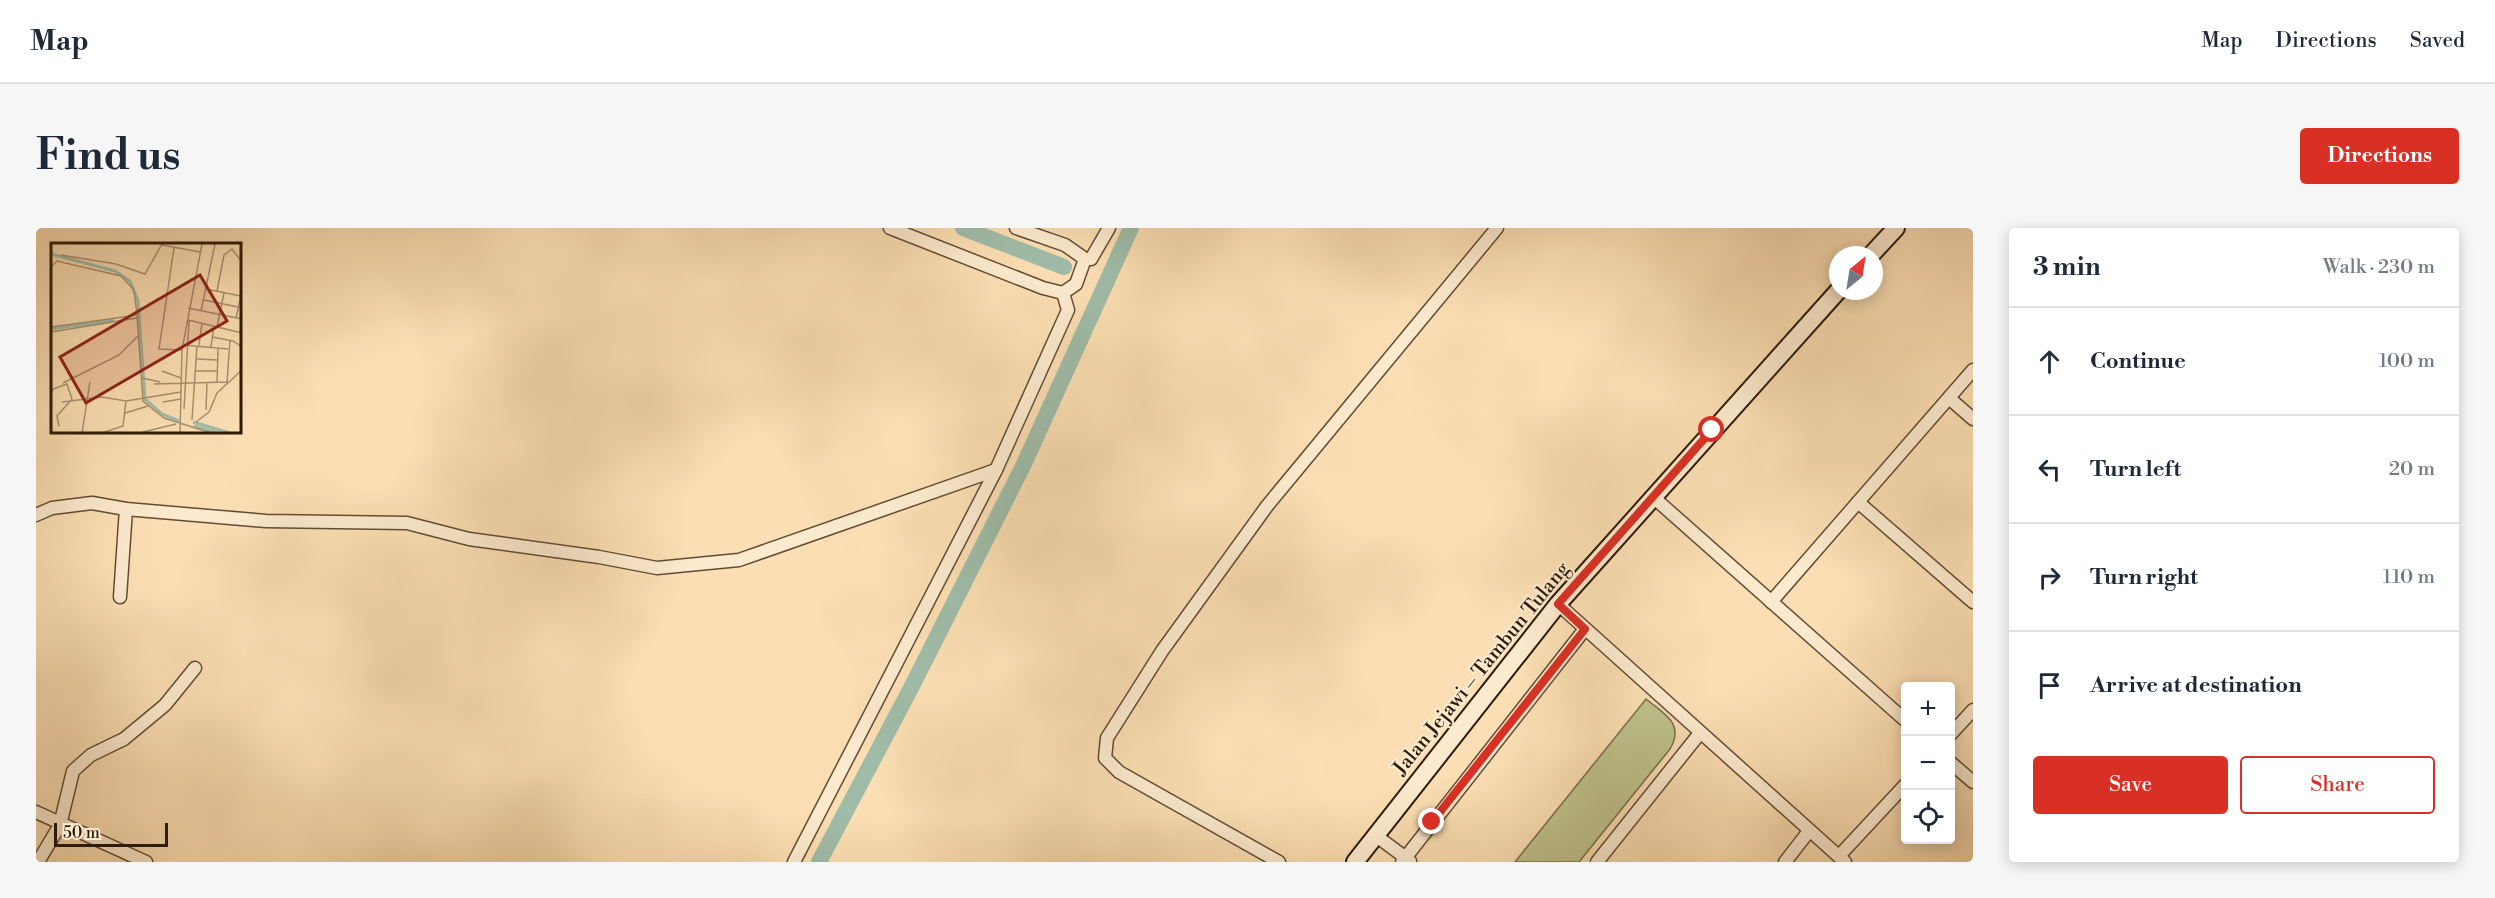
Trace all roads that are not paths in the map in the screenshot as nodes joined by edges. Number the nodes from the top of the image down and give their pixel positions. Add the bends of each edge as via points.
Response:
1 (890, 228) edge
2 (1016, 228) edge
3 (1109, 228) edge
4 (1497, 228) edge
5 (1896, 228) edge
6 (1879, 246) edge
7 (1085, 259) junction
8 (1064, 293) junction
9 (1830, 300) edge
10 (1973, 370) edge
11 (1949, 398) junction
12 (1973, 419) edge
13 (996, 470) junction
14 (1652, 496) junction
15 (1858, 502) junction
16 (126, 509) junction
17 (36, 515) edge
18 (120, 597) dead end
19 (1771, 602) junction
20 (1973, 602) edge
21 (1558, 604) junction
22 (1585, 629) junction
23 (195, 668) dead end
24 (1973, 710) edge
25 (1901, 717) edge
26 (1955, 730) edge
27 (1700, 733) junction
28 (1955, 766) edge
29 (1973, 782) edge
30 (1901, 789) edge
31 (36, 812) edge
32 (60, 825) junction
33 (1809, 831) junction
34 (1375, 836) junction
35 (1842, 859) edge
36 (1406, 861) edge
37 (38, 862) edge
38 (147, 862) edge
39 (794, 862) edge
40 (1279, 862) edge
41 (1355, 862) edge
42 (1597, 862) edge
43 (1785, 862) edge

1 - 8 street
2 - 7 street via 1065,245
3 - 7 street via 1091,259
4 - 40 street via 1267,506 1162,651 1107,738 1105,758 1119,772
5 - 6 street
7 - 8 street via 1076,284
8 - 13 street via 1068,310
9 - 14 street, Jalan Jejawi – Tambun Tulang
10 - 11 street
11 - 12 street
11 - 15 street
13 - 16 street via 739,560 657,568 599,556 469,539 407,523 266,521
13 - 39 street
14 - 19 street
14 - 21 street, Jalan Jejawi – Tambun Tulang
15 - 19 street
15 - 20 street
16 - 17 street via 92,503 52,508
16 - 18 street
19 - 25 street
21 - 22 street
21 - 34 street, Jalan Jejawi – Tambun Tulang
22 - 27 street
22 - 36 street
23 - 32 street via 165,705 124,740 91,755 73,771
24 - 26 street
27 - 33 street
27 - 42 street
28 - 29 street
30 - 35 street
31 - 32 street
32 - 37 street
32 - 38 street
33 - 35 street
33 - 43 street
34 - 36 street
34 - 41 street, Jalan Jejawi – Tambun Tulang

